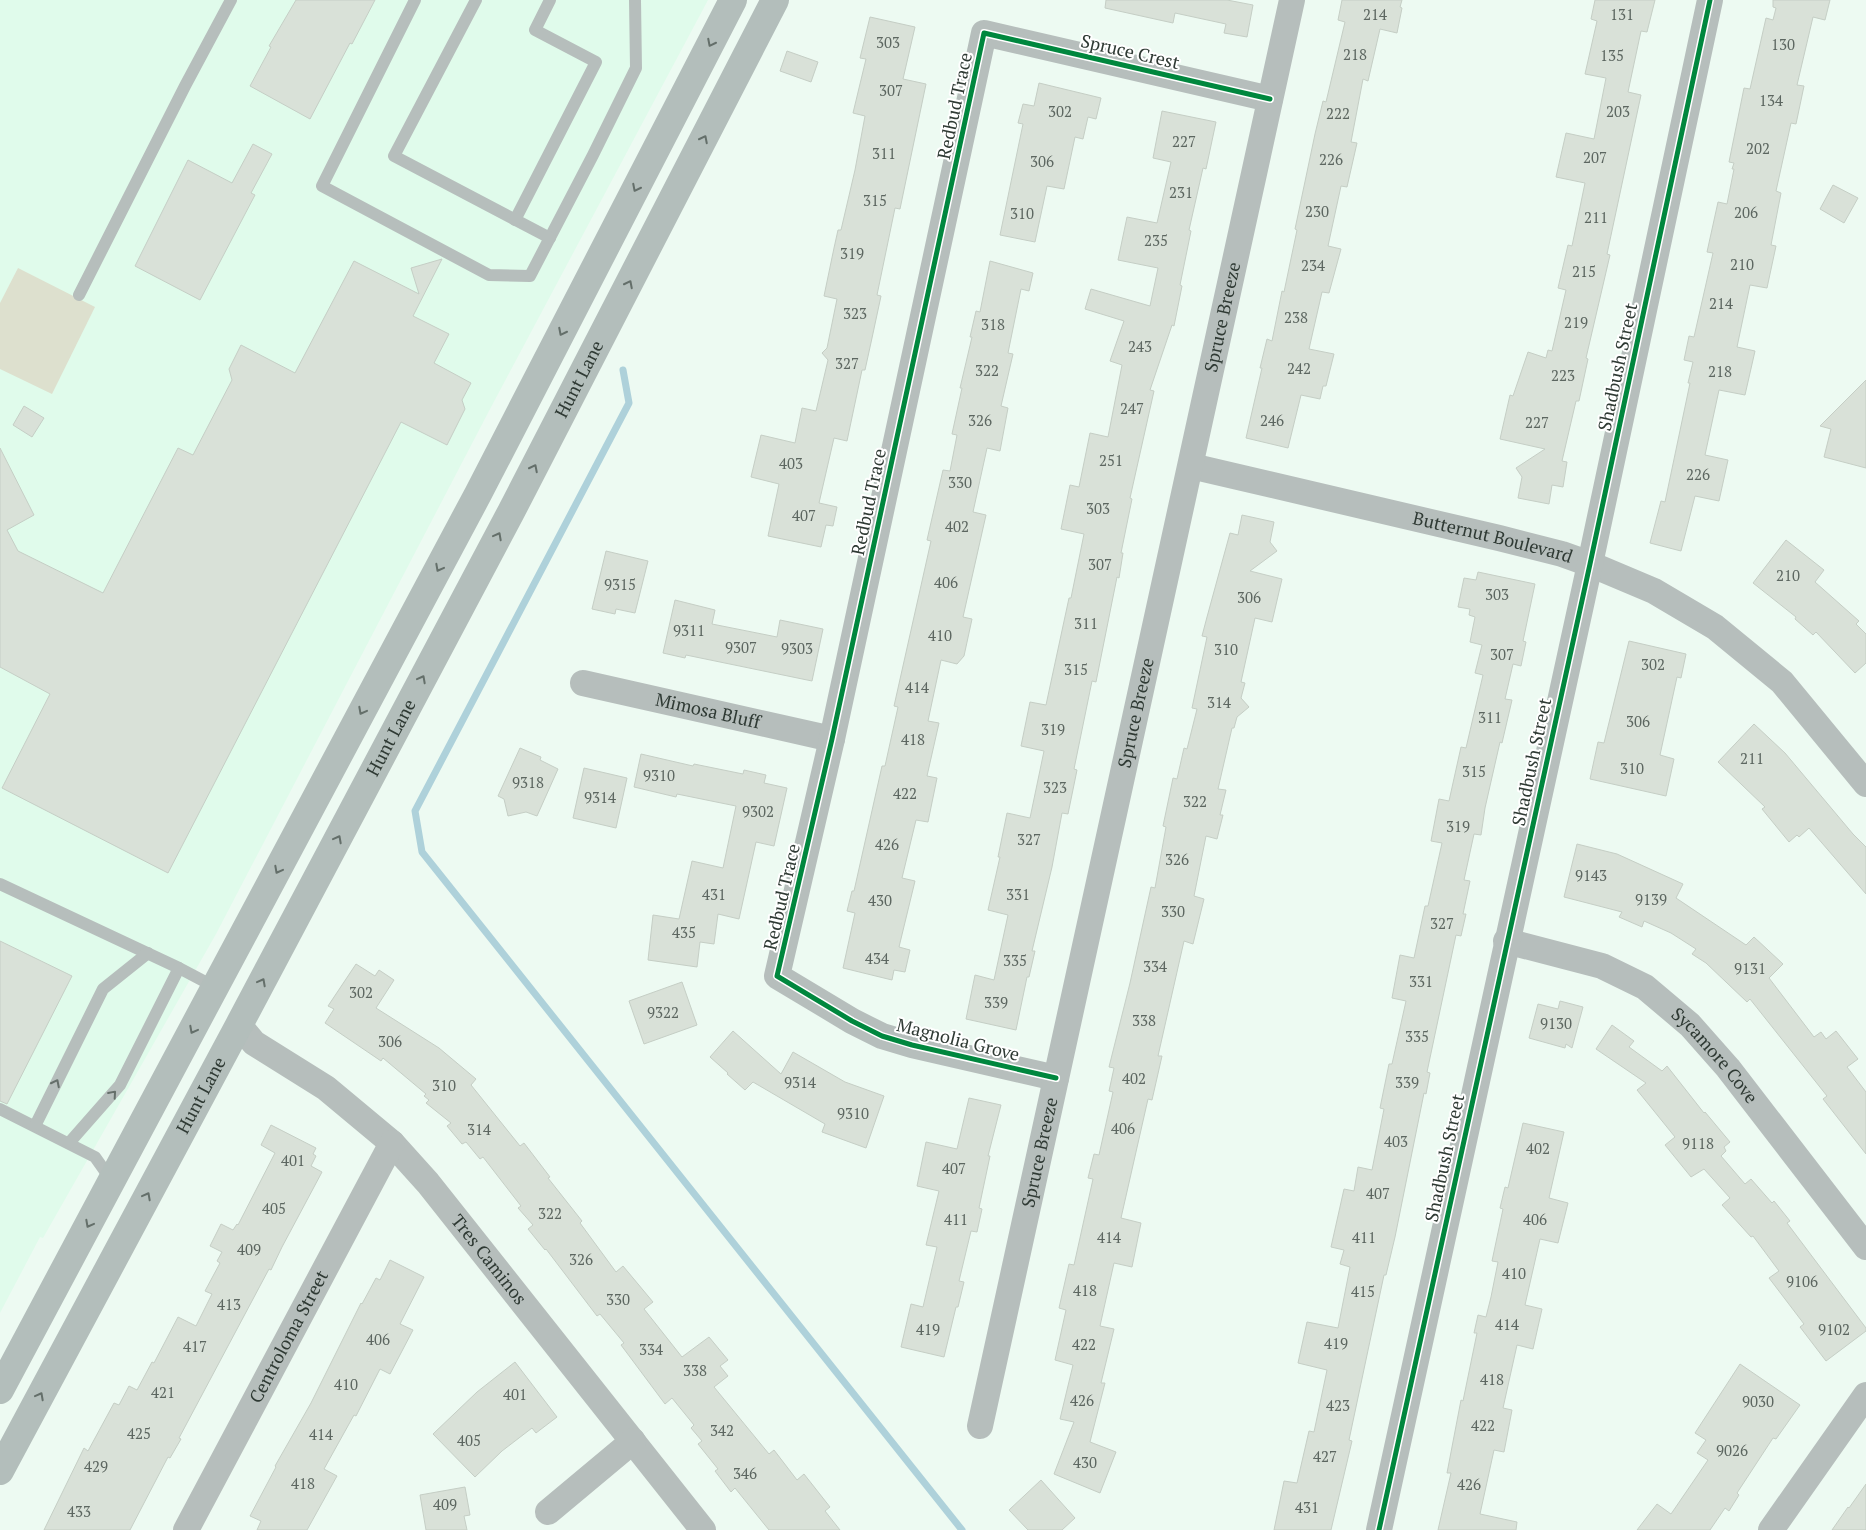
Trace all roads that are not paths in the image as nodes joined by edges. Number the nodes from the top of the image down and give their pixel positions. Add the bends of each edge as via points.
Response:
1 (231, 0) edge
2 (415, 0) edge
3 (476, 0) edge
4 (550, 0) edge
5 (635, 0) edge
6 (733, 0) edge
7 (1292, 0) edge
8 (1710, 0) edge
9 (771, 2) edge
10 (984, 33) joint
11 (1270, 99) junction
12 (515, 220) junction
13 (550, 238) junction
14 (79, 295) dead end
15 (1191, 466) junction
16 (478, 494) junction
17 (511, 512) junction
18 (1590, 564) junction
19 (583, 683) dead end
20 (832, 739) junction
21 (1866, 784) edge
22 (0, 884) edge
23 (1506, 941) junction
24 (148, 953) junction
25 (179, 968) junction
26 (778, 976) joint
27 (215, 987) junction
28 (240, 1025) junction
29 (1056, 1078) junction
30 (0, 1109) edge
31 (35, 1126) junction
32 (392, 1143) junction
33 (69, 1144) junction
34 (112, 1181) junction
35 (1866, 1247) edge
36 (116, 1255) junction
37 (2, 1383) edge
38 (1866, 1395) edge
39 (980, 1426) dead end
40 (633, 1441) junction
41 (0, 1471) edge
42 (548, 1512) dead end
43 (186, 1530) edge
44 (703, 1530) edge
45 (1379, 1530) edge
46 (1771, 1530) edge

1 - 14 lane
2 - 13 lane via 322,186 489,275 530,276
3 - 12 lane via 394,156
4 - 12 lane via 535,30 596,62
5 - 13 lane via 636,68
6 -> 16 main road
7 - 11 street, Spruce Breeze
8 - 18 street, Shadbush Street
17 -> 9 main road, Hunt Lane
10 - 11 street, Spruce Crest
10 - 20 street, Redbud Trace
11 - 15 street, Spruce Breeze
12 - 13 lane
15 - 18 street, Butternut Boulevard via 1499,538
15 - 29 street, Spruce Breeze
16 - 17 main road
16 -> 27 main road
28 -> 17 main road, Hunt Lane
18 - 21 street, Butternut Boulevard via 1654,591 1715,626 1782,682
18 - 23 street, Shadbush Street
19 - 20 street, Mimosa Bluff
20 - 26 street, Redbud Trace
22 - 24 lane
23 - 35 street, Sycamore Cove via 1602,966 1645,987 1690,1025 1728,1068
23 - 45 street, Shadbush Street
24 - 25 lane
31 -> 24 lane via 103,989
25 - 27 lane
33 -> 25 lane via 120,1085
26 - 29 street, Magnolia Grove via 852,1022 882,1036 912,1046
27 - 28 main road
27 -> 34 main road
28 - 32 street, Tres Caminos via 254,1043 326,1088
36 -> 28 main road, Hunt Lane
29 - 39 street, Spruce Breeze
30 - 31 lane
31 - 33 lane
32 - 40 street, Tres Caminos
32 - 43 street, Centroloma Street
33 - 34 lane via 95,1157
34 - 36 main road via 120,1210
34 -> 37 main road
41 -> 36 main road, Hunt Lane
38 - 46 street
40 - 42 street
40 - 44 street, Tres Caminos

